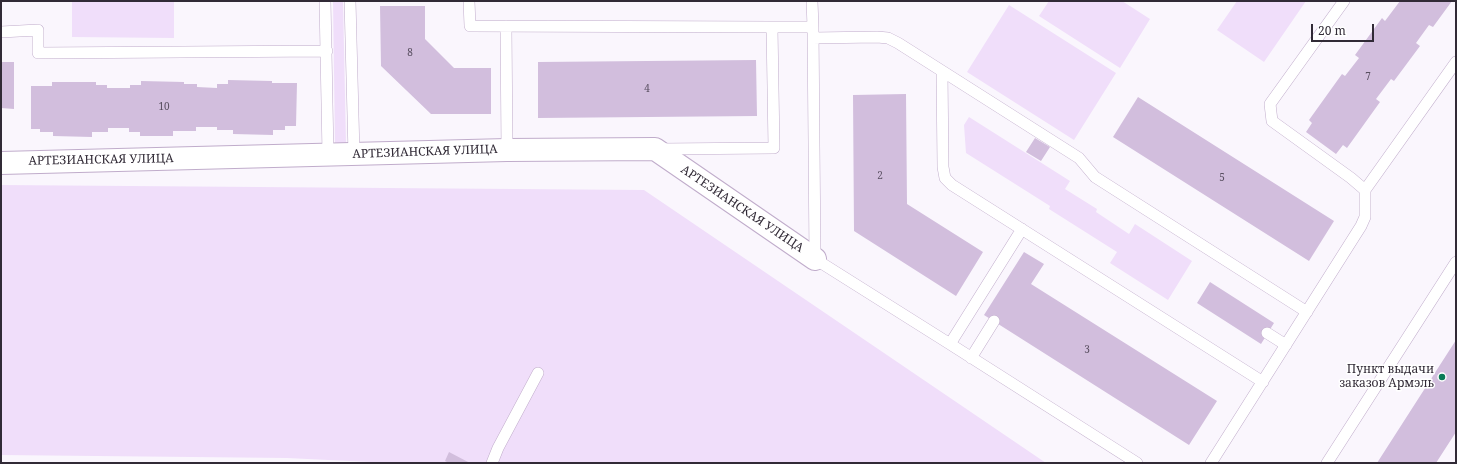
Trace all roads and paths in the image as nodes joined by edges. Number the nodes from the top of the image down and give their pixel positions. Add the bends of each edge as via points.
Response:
1 (325, 1) edge
2 (350, 1) edge
3 (469, 1) edge
4 (812, 1) edge
5 (1344, 1) edge
6 (506, 26) junction
7 (772, 27) junction
8 (1, 32) edge
9 (813, 32) junction
10 (327, 52) junction
11 (1456, 62) edge
12 (942, 71) junction
13 (655, 149) junction
14 (507, 150) junction
15 (328, 154) junction
16 (354, 154) junction
17 (1, 163) edge
18 (1365, 190) junction
19 (1022, 229) junction
20 (815, 259) junction
21 (1456, 262) edge
22 (1307, 312) junction
23 (994, 321) dead end
24 (1268, 333) dead end
25 (950, 344) junction
26 (1286, 345) junction
27 (971, 358) junction
28 (538, 373) dead end
29 (1263, 382) junction
30 (492, 463) edge
31 (1136, 463) edge
32 (1211, 463) edge
33 (1327, 463) edge

1 - 10 lane
2 - 16 lane
3 - 6 lane via 470,26
4 - 9 lane
5 - 18 lane via 1270,104 1272,121
6 - 7 lane
6 - 14 lane
7 - 9 lane
7 - 13 lane via 774,148
8 - 10 lane via 38,30 38,54
9 - 12 lane via 888,38
9 - 20 lane
10 - 15 lane
11 - 18 lane
12 - 19 lane via 942,167 945,178
12 - 22 lane via 1079,158 1095,177
13 - 14 street, АРТЕЗИАНСКАЯ УЛИЦА
13 - 20 street, АРТЕЗИАНСКАЯ УЛИЦА
14 - 16 street, АРТЕЗИАНСКАЯ УЛИЦА
15 - 16 street, АРТЕЗИАНСКАЯ УЛИЦА
15 - 17 street, АРТЕЗИАНСКАЯ УЛИЦА
18 - 22 lane via 1365,217 1361,226
19 - 25 lane
19 - 29 lane
20 - 25 lane
21 - 33 lane
22 - 26 lane
23 - 27 lane
24 - 26 lane
25 - 27 lane
26 - 29 lane
27 - 31 lane
28 - 30 lane
29 - 32 lane

